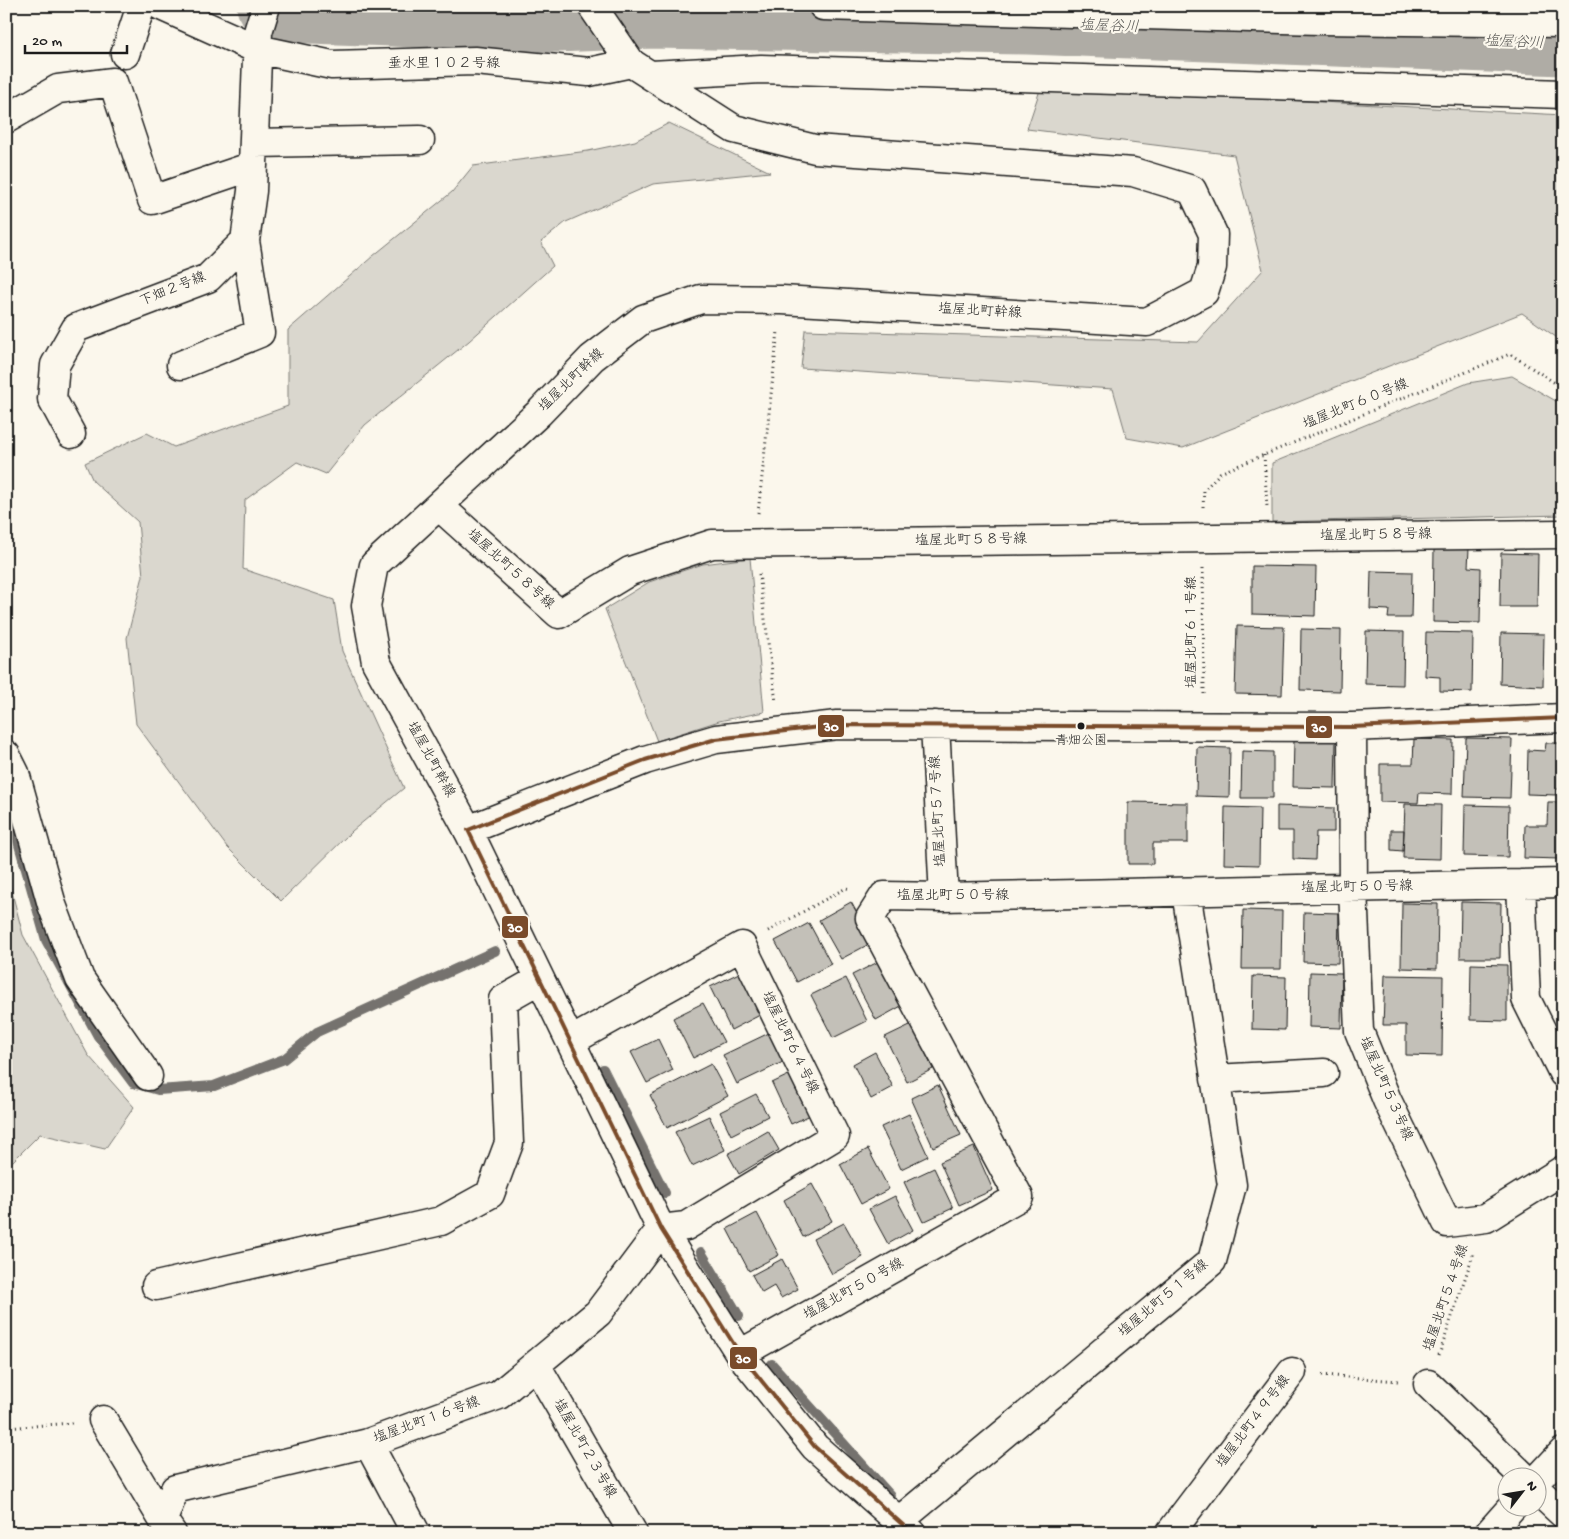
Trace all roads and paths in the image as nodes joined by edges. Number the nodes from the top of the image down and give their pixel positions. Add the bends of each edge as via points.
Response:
1 (141, 6) edge
2 (160, 6) edge
3 (266, 6) edge
4 (592, 6) edge
5 (823, 6) edge
6 (1563, 23) edge
7 (258, 40) junction
8 (125, 54) dead end
9 (641, 69) junction
10 (1563, 94) edge
11 (6, 119) edge
12 (420, 140) dead end
13 (254, 155) junction
14 (245, 240) junction
15 (181, 364) dead end
16 (1563, 388) edge
17 (71, 434) dead end
18 (1264, 455) junction
19 (439, 506) junction
20 (1563, 534) edge
21 (1203, 538) junction
22 (1268, 538) junction
23 (1563, 718) edge
24 (935, 725) junction
25 (1204, 726) junction
26 (1352, 727) junction
27 (6, 755) edge
28 (468, 830) junction
29 (1563, 883) edge
30 (1521, 884) junction
31 (1353, 888) junction
32 (1186, 892) junction
33 (884, 896) junction
34 (944, 897) junction
35 (742, 946) junction
36 (540, 979) junction
37 (571, 1041) junction
38 (1563, 1072) edge
39 (1324, 1073) dead end
40 (148, 1076) dead end
41 (1215, 1079) junction
42 (1563, 1170) edge
43 (1486, 1218) junction
44 (661, 1228) junction
45 (156, 1286) dead end
46 (740, 1354) junction
47 (536, 1365) junction
48 (1292, 1372) joint
49 (1437, 1393) junction
50 (103, 1420) joint
51 (6, 1428) edge
52 (368, 1443) junction
53 (1563, 1452) edge
54 (1513, 1466) edge
55 (1546, 1470) edge
56 (1546, 1498) edge
57 (1563, 1514) edge
58 (1504, 1516) edge
59 (168, 1526) edge
60 (905, 1527) edge
61 (416, 1533) edge
62 (633, 1533) edge
63 (1170, 1533) edge
64 (1489, 1533) edge

1 - 8 street
2 - 7 street, 垂水里１０２号線
3 - 7 street
4 - 9 street, 塩屋北町幹線
5 - 6 street via 1320,20
7 - 9 street, 垂水里１０２号線 via 332,65 475,62 589,72
7 - 13 street
9 - 10 street, 垂水里１０２号線 via 761,69
9 - 19 street, 塩屋北町幹線 via 734,129 815,149 1133,172 1192,190 1213,234 1212,267 1204,292 1147,322 782,300 701,299 643,319 592,358 539,413
11 - 13 street via 58,89 113,82 152,200
12 - 13 street
13 - 14 street
14 - 15 street via 260,333
14 - 17 street, 下畑２号線 via 208,278 76,328 55,365 52,399
16 - 18 path, 塩屋北町６０号線 via 1510,354
18 - 21 path, 塩屋北町６０号線 via 1220,473 1204,490
18 - 22 path
19 - 21 street, 塩屋北町５８号線 via 559,614 630,571 712,544
19 - 28 street, 塩屋北町幹線 via 374,565 366,606 376,662
20 - 22 street, 塩屋北町５８号線
21 - 22 street, 塩屋北町５８号線
21 - 25 path, 塩屋北町６１号線
23 - 26 street
24 - 25 street
24 - 28 street via 837,724 716,738 645,760
24 - 34 street, 塩屋北町５７号線
25 - 26 street
26 - 31 street, 塩屋北町５３号線
27 - 40 street via 15,773 52,905 80,979
28 - 36 street, 塩屋北町幹線
29 - 30 street, 塩屋北町５０号線
30 - 31 street, 塩屋北町５０号線
30 - 38 street via 1526,999
31 - 32 street, 塩屋北町５０号線
31 - 43 street, 塩屋北町５３号線 via 1359,1031 1447,1224
32 - 34 street, 塩屋北町５０号線
32 - 41 street, 塩屋北町５１号線
33 - 34 street, 塩屋北町５０号線
33 - 35 path via 846,888
33 - 46 street, 塩屋北町５０号線 via 870,918 1018,1197
35 - 37 street
35 - 44 street, 塩屋北町６４号線 via 835,1136 686,1226
36 - 37 street, 塩屋北町幹線
36 - 45 street via 503,1000 509,1143 490,1194 441,1221
37 - 44 street, 塩屋北町幹線
39 - 41 street
41 - 60 street, 塩屋北町５１号線 via 1232,1185 1212,1261
42 - 43 street, 塩屋北町５３号線
43 - 49 path, 塩屋北町５４号線
44 - 46 street, 塩屋北町幹線
44 - 47 street, 塩屋北町１６号線 via 598,1314
46 - 60 street, 塩屋北町幹線 via 816,1446
47 - 52 street, 塩屋北町１６号線 via 499,1395
47 - 62 street, 塩屋北町２３号線
48 - 49 path, 塩屋北町４９号線
48 - 63 street, 塩屋北町４９号線
49 - 54 street
50 - 51 path
50 - 59 street
52 - 59 street, 塩屋北町１６号線 via 174,1489
52 - 61 street
53 - 55 street
56 - 57 street
58 - 64 street

